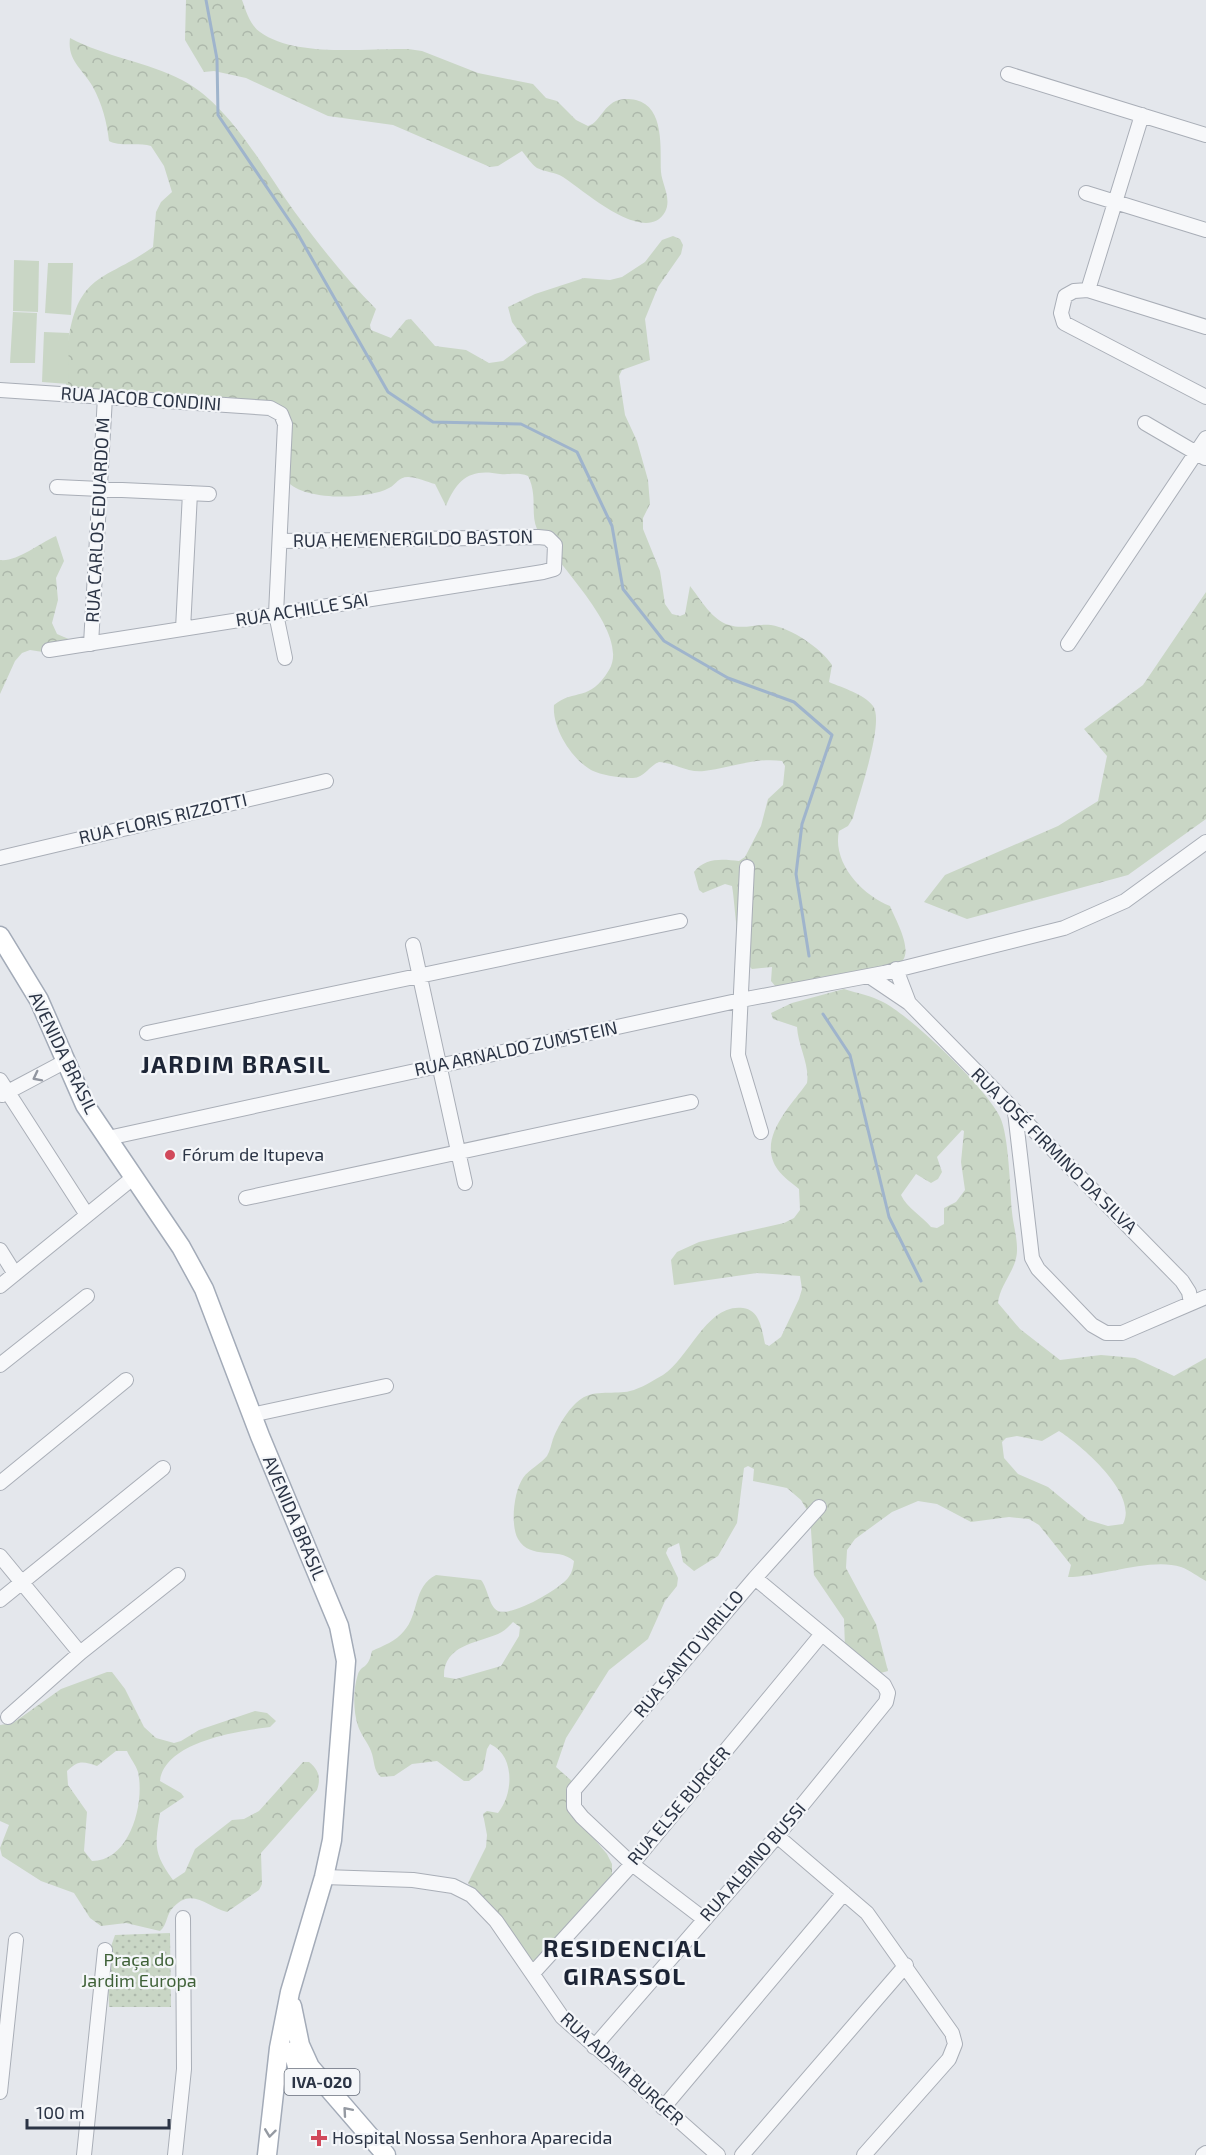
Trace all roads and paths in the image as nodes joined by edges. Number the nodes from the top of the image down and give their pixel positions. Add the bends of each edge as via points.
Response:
1 (1008, 74) dead end
2 (1142, 115) junction
3 (1206, 135) edge
4 (1086, 193) dead end
5 (1115, 202) junction
6 (1206, 230) edge
7 (1088, 290) junction
8 (1206, 327) edge
9 (0, 390) edge
10 (105, 397) junction
11 (1206, 397) edge
12 (1145, 423) dead end
13 (1206, 438) edge
14 (1202, 456) edge
15 (57, 487) dead end
16 (100, 489) junction
17 (190, 493) junction
18 (209, 494) dead end
19 (280, 541) junction
20 (554, 569) joint
21 (276, 614) junction
22 (183, 629) junction
23 (91, 644) junction
24 (1068, 644) dead end
25 (50, 650) dead end
26 (285, 658) dead end
27 (326, 781) dead end
28 (1206, 842) edge
29 (0, 858) edge
30 (747, 867) dead end
31 (680, 921) dead end
32 (0, 936) edge
33 (413, 945) dead end
34 (896, 969) junction
35 (869, 976) junction
36 (421, 977) junction
37 (741, 1000) junction
38 (909, 1003) junction
39 (147, 1033) dead end
40 (66, 1062) junction
41 (441, 1066) junction
42 (3, 1089) edge
43 (691, 1102) dead end
44 (1015, 1112) junction
45 (761, 1132) dead end
46 (108, 1138) junction
47 (458, 1152) junction
48 (134, 1178) junction
49 (465, 1183) dead end
50 (246, 1198) dead end
51 (87, 1215) junction
52 (0, 1250) edge
53 (15, 1274) junction
54 (0, 1286) edge
55 (87, 1296) dead end
56 (1206, 1297) edge
57 (1191, 1303) junction
58 (0, 1365) edge
59 (126, 1380) dead end
60 (386, 1386) dead end
61 (251, 1414) junction
62 (162, 1468) dead end
63 (0, 1483) edge
64 (819, 1508) dead end
65 (0, 1556) edge
66 (178, 1575) dead end
67 (754, 1578) junction
68 (22, 1582) junction
69 (0, 1600) edge
70 (821, 1635) junction
71 (80, 1653) junction
72 (8, 1717) dead end
73 (777, 1836) junction
74 (632, 1863) junction
75 (324, 1877) junction
76 (844, 1893) junction
77 (183, 1918) dead end
78 (704, 1918) junction
79 (16, 1940) dead end
80 (105, 1950) dead end
81 (906, 1965) junction
82 (533, 1973) junction
83 (290, 1992) junction
84 (594, 2047) junction
85 (300, 2078) junction
86 (320, 2080) junction
87 (0, 2092) edge
88 (274, 2100) junction
89 (663, 2108) junction
90 (84, 2155) edge
91 (175, 2155) edge
92 (267, 2155) edge
93 (386, 2155) edge
94 (718, 2155) edge
95 (742, 2155) edge
96 (864, 2155) edge

1 - 2 street
2 - 3 street
2 - 5 street
4 - 5 street
5 - 6 street
5 - 7 street
7 - 8 street
7 - 11 street via 1065,296 1061,313 1064,323
9 - 10 street, RUA JACOB CONDINI
10 - 16 street, RUA CARLOS EDUARDO M
10 - 19 street, RUA JACOB CONDINI via 270,408 281,414 285,424
12 - 14 street
13 - 14 street
14 - 24 street
15 - 16 street
16 - 17 street
16 - 23 street, RUA CARLOS EDUARDO M
17 - 18 street
17 - 22 street
19 - 20 street, RUA HEMENERGILDO BASTON via 548,538 555,545
19 - 21 street
20 - 21 street, RUA ACHILLE SAI
21 - 22 street, RUA ACHILLE SAI
21 - 26 street
22 - 23 street, RUA ACHILLE SAI
23 - 25 street, RUA ACHILLE SAI
27 - 29 street, RUA FLORIS RIZZOTTI
28 - 34 street, RUA ARNALDO ZUMSTEIN via 1125,901 1094,916 1064,928
30 - 37 street
31 - 36 street
32 - 40 main road, AVENIDA BRASIL via 39,1000
33 - 36 street
34 - 35 street, RUA ARNALDO ZUMSTEIN
34 - 38 street, RUA JOSÉ FIRMINO DA SILVA
35 - 37 street, RUA ARNALDO ZUMSTEIN
35 - 38 street, RUA JOSÉ FIRMINO DA SILVA
36 - 39 street
36 - 41 street
37 - 41 street, RUA ARNALDO ZUMSTEIN
37 - 45 street via 738,1055
38 - 44 street, RUA JOSÉ FIRMINO DA SILVA
40 -> 42 street
40 - 46 main road, AVENIDA BRASIL via 85,1105
41 - 46 street, RUA ARNALDO ZUMSTEIN
41 - 47 street
42 - 51 street
43 - 47 street
44 - 57 street, RUA JOSÉ FIRMINO DA SILVA via 1182,1281
44 - 57 street via 1028,1239 1038,1269 1092,1325 1106,1334 1122,1333
46 - 48 main road, AVENIDA BRASIL
47 - 49 street
47 - 50 street
48 - 51 street
48 - 61 main road, AVENIDA BRASIL via 204,1289
51 - 53 street
52 - 53 street
53 - 54 street
55 - 58 street
56 - 57 street
59 - 63 street
60 - 61 street
61 - 75 main road, AVENIDA BRASIL via 333,1608 346,1661 340,1765
62 - 68 street
64 - 67 street, RUA SANTO VIRILLO
65 - 68 street
66 - 71 street
67 - 70 street
67 - 74 street, RUA SANTO VIRILLO via 574,1790 574,1807
68 - 69 street
68 - 71 street
70 - 73 street, RUA ALBINO BUSSI via 884,1685 888,1692 886,1702
70 - 74 street, RUA ELSE BURGER
71 - 72 street
73 - 76 street
73 - 78 street, RUA ALBINO BUSSI
74 - 78 street
74 - 82 street, RUA ELSE BURGER
75 - 82 street, RUA ADAM BURGER via 413,1880 453,1886 484,1906
75 - 83 main road, AVENIDA BRASIL
76 - 81 street via 867,1913
76 - 89 street
77 - 91 street via 184,2069
78 - 84 street, RUA ALBINO BUSSI
79 - 87 street
80 - 90 street
81 - 95 street
81 - 96 street via 952,2033 955,2044 949,2058
82 - 84 street, RUA ADAM BURGER via 562,2018
83 - 85 main road via 291,2040
83 - 86 main road, IVA-020 via 300,2045
83 - 88 main road, AVENIDA BRASIL
84 - 89 street, RUA ADAM BURGER
85 - 86 main road
85 - 88 main road via 282,2087
93 -> 86 main road, IVA-020
88 -> 92 main road, AVENIDA BRASIL
89 - 94 street, RUA ADAM BURGER

